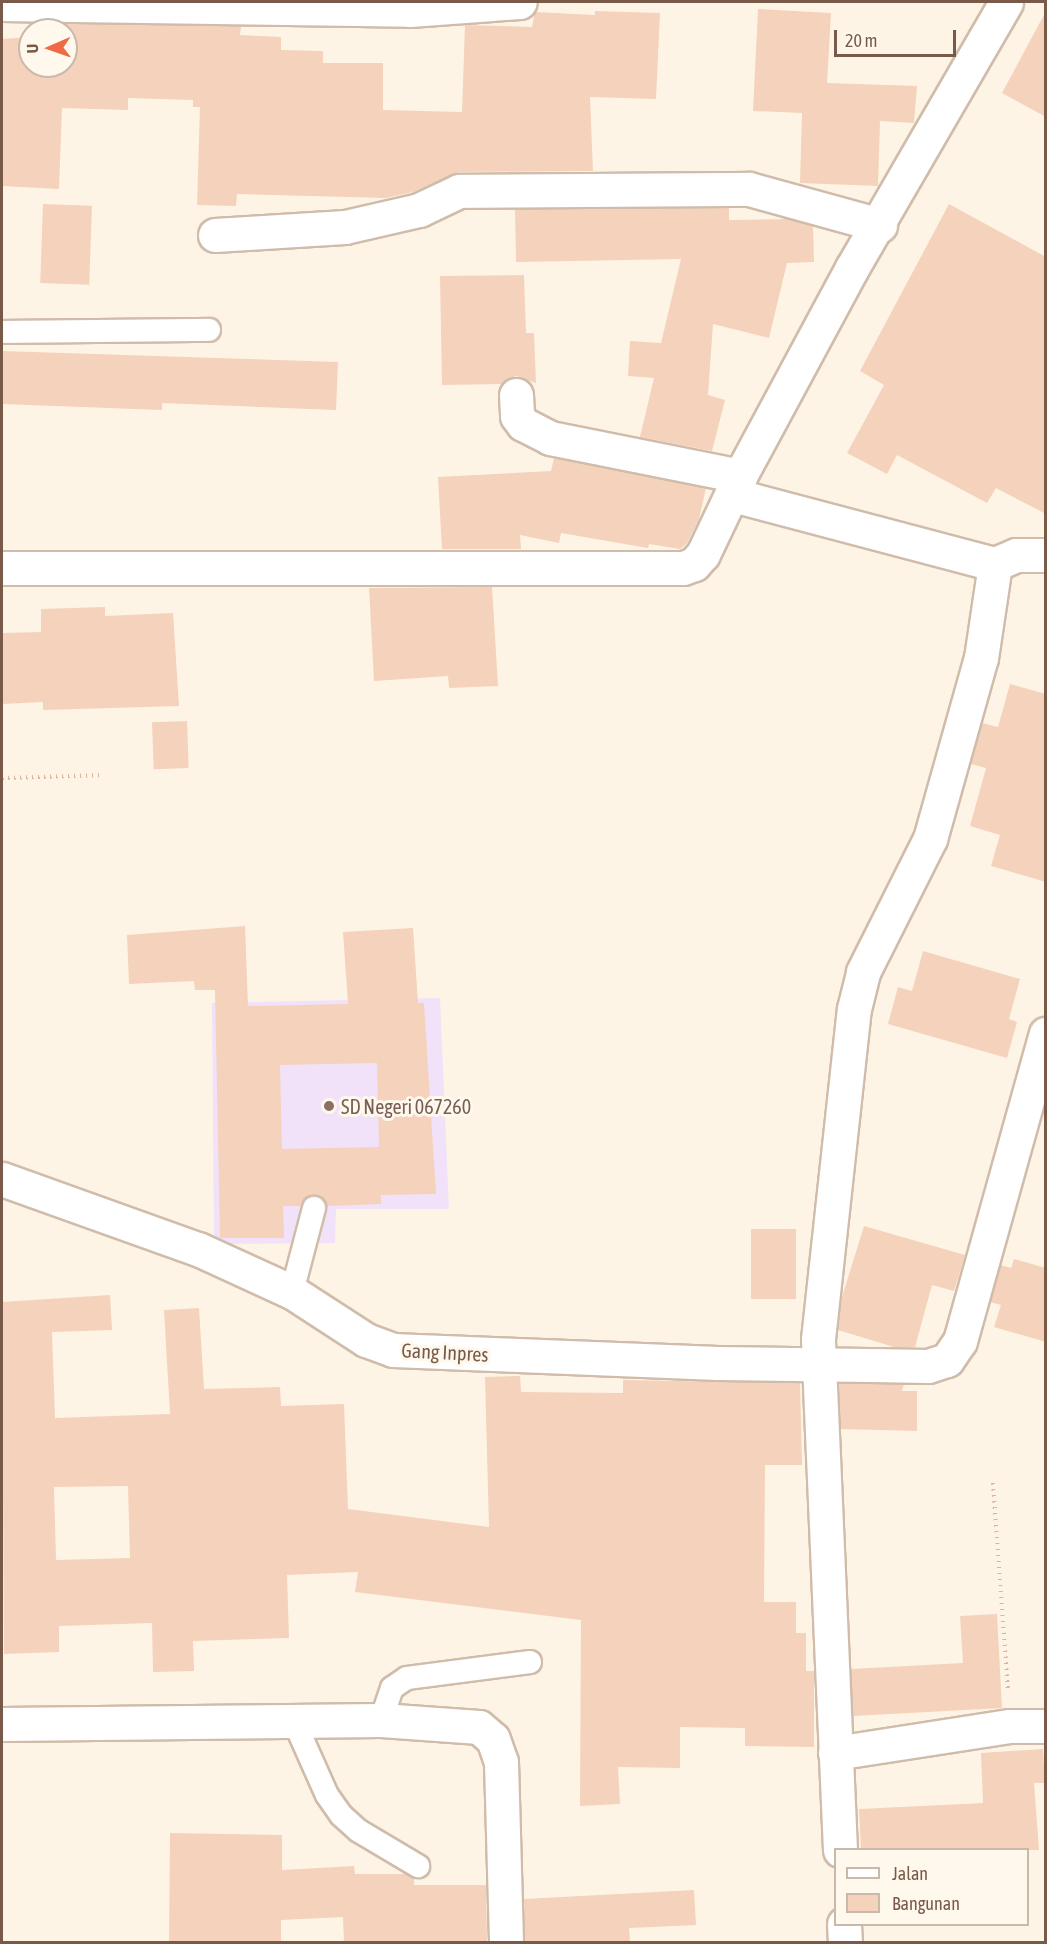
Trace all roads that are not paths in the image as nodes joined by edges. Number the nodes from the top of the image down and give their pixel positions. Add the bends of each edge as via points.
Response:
1 (520, 2) edge
2 (1006, 2) edge
3 (2, 4) edge
4 (880, 225) junction
5 (215, 235) dead end
6 (209, 330) dead end
7 (2, 332) edge
8 (516, 395) dead end
9 (737, 485) junction
10 (1046, 555) edge
11 (995, 564) junction
12 (2, 568) edge
13 (1046, 1034) edge
14 (2, 1179) edge
15 (314, 1208) dead end
16 (292, 1292) junction
17 (818, 1366) junction
18 (530, 1662) dead end
19 (381, 1720) junction
20 (294, 1721) junction
21 (2, 1724) edge
22 (1046, 1726) edge
23 (836, 1753) junction
24 (840, 1848) edge
25 (418, 1866) dead end
26 (844, 1926) edge
27 (506, 1942) edge
28 (845, 1942) edge

1 - 3 street via 410,10
2 - 4 street
4 - 5 street via 749,189 459,192 419,210 345,227
4 - 9 street via 852,268
6 - 7 lane
8 - 9 street via 517,416 523,424 550,438
9 - 11 street
9 - 12 street via 703,554 694,564 683,568
10 - 11 street via 1016,555
11 - 17 street via 981,658 930,839 863,972 854,1008 830,1214
13 - 17 street, Gang Inpres via 954,1351 947,1360 928,1366
14 - 16 street, Gang Inpres via 146,1229
15 - 16 lane
16 - 17 street, Gang Inpres via 366,1340 393,1350
17 - 23 street
18 - 19 lane via 407,1678 392,1688
19 - 20 street
19 - 27 street via 479,1726 493,1739 501,1762
20 - 21 street
20 - 25 lane via 327,1796 341,1815 359,1831
22 - 23 street via 1010,1726
23 - 24 street
26 - 28 street

